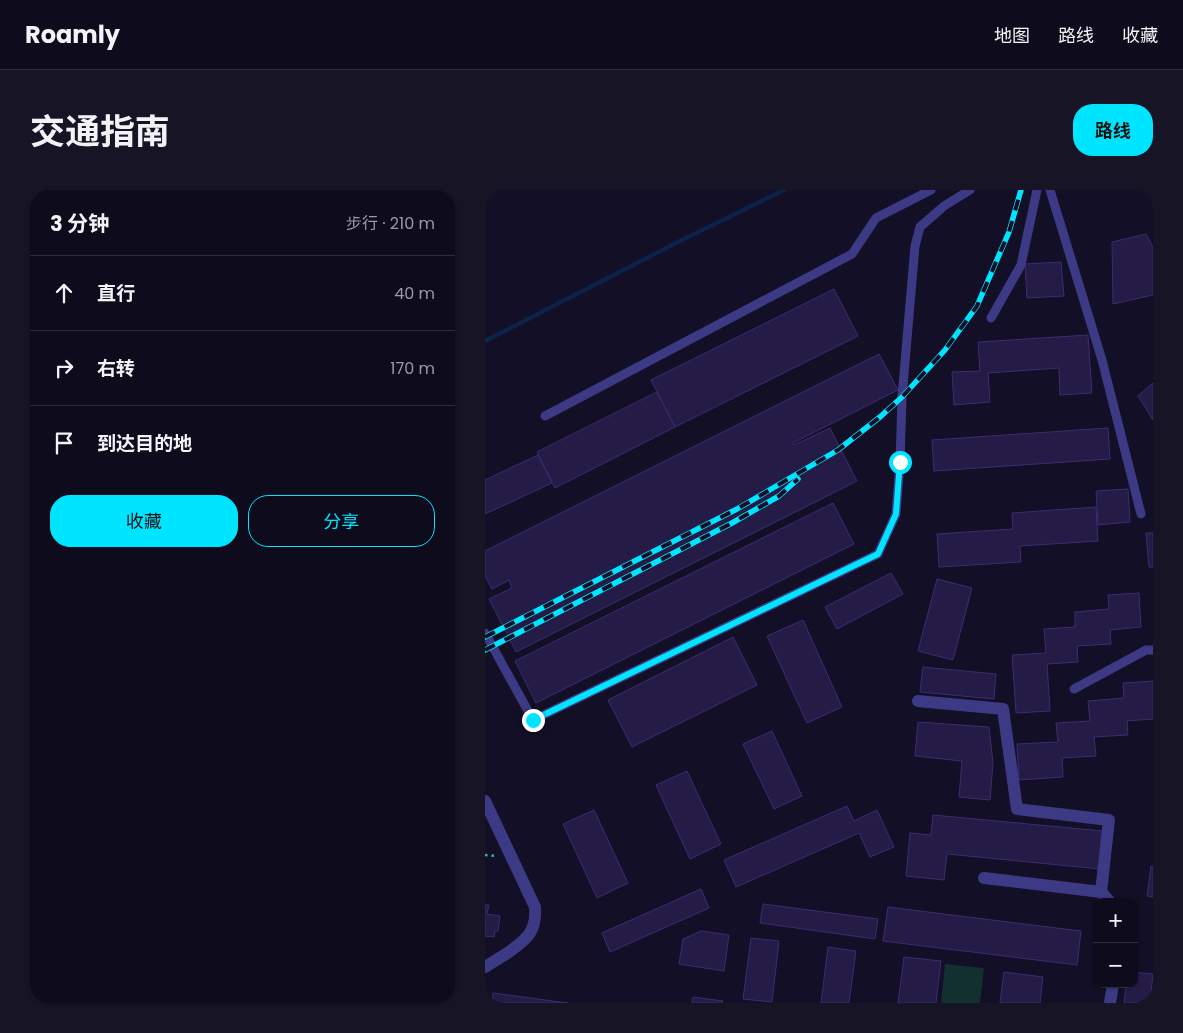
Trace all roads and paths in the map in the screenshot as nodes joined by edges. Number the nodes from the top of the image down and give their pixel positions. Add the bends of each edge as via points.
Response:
1 (931, 190) edge
2 (970, 190) edge
3 (1037, 190) edge
4 (1050, 190) edge
5 (991, 318) dead end
6 (545, 416) dead end
7 (1141, 514) dead end
8 (485, 633) edge
9 (1153, 650) edge
10 (1074, 690) dead end
11 (918, 701) dead end
12 (485, 801) edge
13 (984, 878) dead end
14 (1101, 892) junction
15 (1107, 898) edge
16 (485, 968) edge
17 (1112, 988) edge
18 (1110, 1003) edge

1 - 6 lane via 876,218 852,254
2 - 8 lane via 919,227 902,397 896,514 878,554 533,720
3 - 5 lane via 1021,265
4 - 7 lane via 1103,360
9 - 10 lane via 1146,650
11 - 14 street via 1003,708 1017,809 1109,820
12 - 16 street via 535,906 536,916 534,926 523,942
13 - 14 street
14 - 15 street
17 - 18 street

